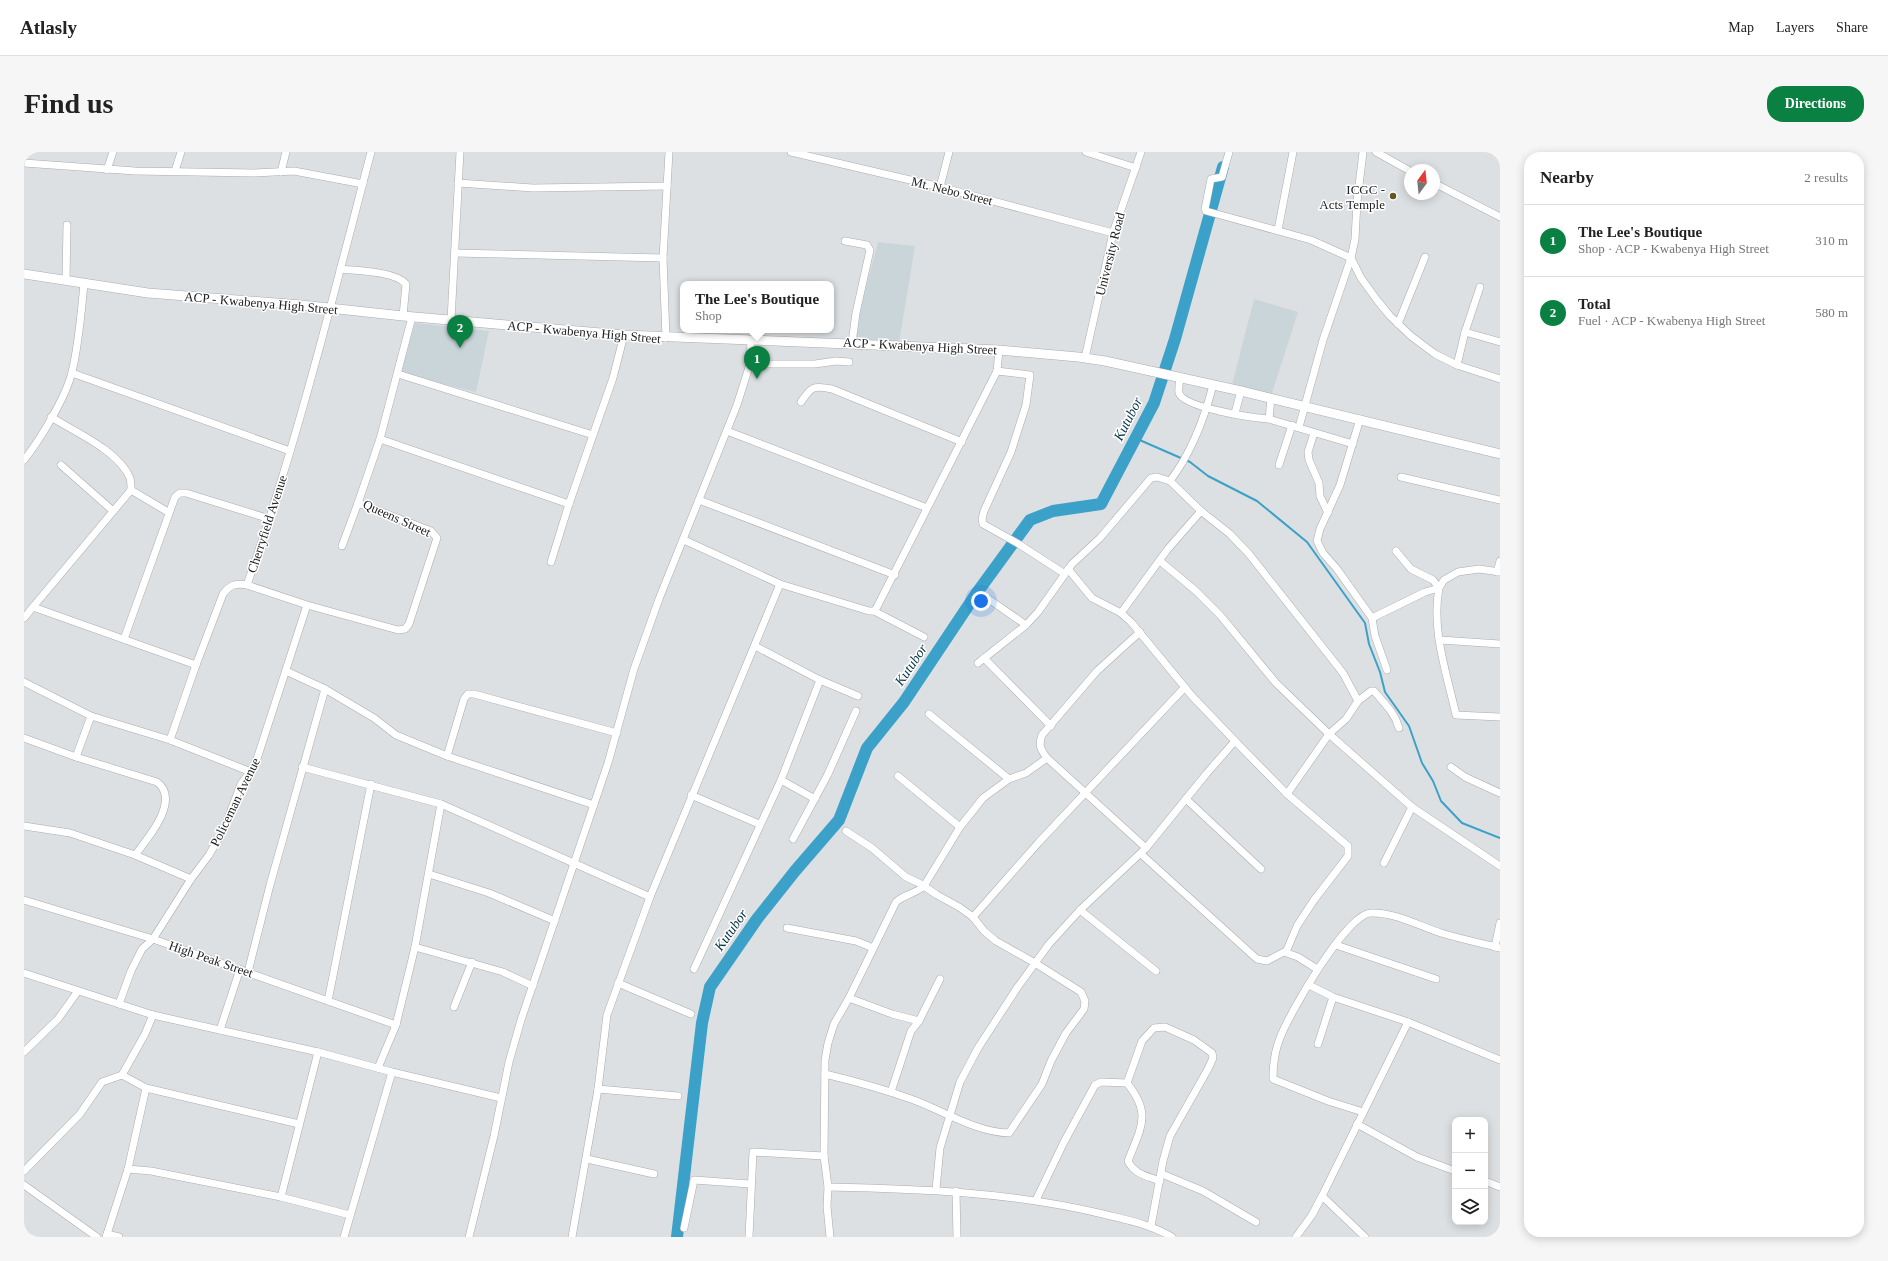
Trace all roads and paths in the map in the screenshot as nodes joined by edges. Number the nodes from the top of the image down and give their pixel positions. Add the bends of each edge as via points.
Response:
1 (113, 152) edge
2 (181, 152) edge
3 (286, 152) edge
4 (371, 152) edge
5 (460, 152) edge
6 (669, 152) edge
7 (791, 152) edge
8 (949, 152) edge
9 (1086, 152) edge
10 (1141, 152) edge
11 (1229, 152) edge
12 (1293, 152) edge
13 (1364, 152) edge
14 (1376, 152) edge
15 (24, 163) edge
16 (1136, 168) junction
17 (1404, 168) edge
18 (107, 170) junction
19 (176, 171) junction
20 (281, 172) junction
21 (458, 183) junction
22 (363, 184) junction
23 (667, 186) junction
24 (1440, 186) edge
25 (940, 187) junction
26 (1500, 217) edge
27 (67, 225) dead end
28 (1278, 230) junction
29 (1113, 233) junction
30 (845, 241) dead end
31 (455, 253) junction
32 (1425, 257) dead end
33 (663, 258) junction
34 (1351, 258) junction
35 (340, 270) junction
36 (24, 274) edge
37 (66, 279) junction
38 (24, 280) edge
39 (84, 284) junction
40 (1480, 287) dead end
41 (330, 308) junction
42 (407, 316) junction
43 (451, 320) junction
44 (1398, 324) junction
45 (1465, 332) junction
46 (624, 336) junction
47 (666, 338) junction
48 (751, 340) junction
49 (1500, 342) edge
50 (852, 343) junction
51 (999, 350) junction
52 (1085, 358) junction
53 (849, 362) dead end
54 (750, 364) junction
55 (1457, 365) junction
56 (997, 372) junction
57 (72, 374) junction
58 (398, 374) junction
59 (1180, 377) junction
60 (1500, 379) edge
61 (1214, 385) junction
62 (1241, 391) junction
63 (1271, 398) junction
64 (800, 402) dead end
65 (1304, 406) junction
66 (1207, 408) junction
67 (1235, 413) junction
68 (51, 417) junction
69 (1269, 419) junction
70 (1360, 419) junction
71 (1296, 426) junction
72 (727, 431) junction
73 (1314, 433) junction
74 (593, 435) junction
75 (380, 439) junction
76 (962, 442) junction
77 (1353, 444) junction
78 (290, 451) junction
79 (1500, 454) edge
80 (24, 460) edge
81 (61, 465) dead end
82 (1278, 465) dead end
83 (1401, 477) dead end
84 (1170, 482) junction
85 (130, 490) junction
86 (699, 500) junction
87 (1500, 500) edge
88 (358, 503) junction
89 (569, 504) junction
90 (927, 508) junction
91 (112, 510) junction
92 (1201, 510) junction
93 (168, 512) junction
94 (1328, 513) junction
95 (270, 519) junction
96 (684, 540) junction
97 (342, 546) dead end
98 (1396, 551) dead end
99 (1160, 561) junction
100 (1500, 561) edge
101 (551, 562) dead end
102 (1067, 572) junction
103 (1499, 572) edge
104 (895, 575) junction
105 (780, 584) junction
106 (248, 585) junction
107 (1439, 588) junction
108 (990, 600) dead end
109 (307, 605) junction
110 (33, 607) junction
111 (874, 611) junction
112 (1121, 613) junction
113 (24, 618) edge
114 (1372, 618) junction
115 (1026, 625) junction
116 (1140, 632) junction
117 (924, 637) dead end
118 (124, 639) junction
119 (1440, 640) junction
120 (1500, 644) edge
121 (755, 646) junction
122 (196, 665) junction
123 (1386, 670) dead end
124 (286, 671) junction
125 (820, 680) junction
126 (24, 682) edge
127 (1184, 687) junction
128 (325, 689) junction
129 (858, 696) dead end
130 (1358, 701) junction
131 (856, 711) dead end
132 (929, 714) dead end
133 (91, 716) junction
134 (1500, 717) edge
135 (1051, 726) junction
136 (1399, 728) dead end
137 (617, 734) junction
138 (1329, 734) junction
139 (24, 738) edge
140 (170, 740) junction
141 (1235, 741) junction
142 (447, 756) junction
143 (76, 757) junction
144 (1048, 758) junction
145 (302, 766) junction
146 (1451, 767) dead end
147 (251, 772) junction
148 (898, 776) dead end
149 (1009, 779) junction
150 (781, 780) junction
151 (371, 784) junction
152 (1086, 793) junction
153 (1500, 793) edge
154 (1287, 794) junction
155 (691, 795) junction
156 (815, 799) junction
157 (1186, 799) junction
158 (441, 804) junction
159 (594, 806) junction
160 (1412, 807) junction
161 (759, 824) junction
162 (24, 826) edge
163 (960, 827) junction
164 (846, 831) dead end
165 (793, 839) dead end
166 (1143, 851) junction
167 (135, 855) junction
168 (1384, 863) dead end
169 (573, 864) junction
170 (1500, 866) edge
171 (1261, 869) dead end
172 (429, 874) junction
173 (191, 879) junction
174 (924, 886) junction
175 (650, 897) junction
176 (24, 900) edge
177 (1080, 910) junction
178 (973, 917) junction
179 (555, 921) junction
180 (1500, 923) edge
181 (787, 928) dead end
182 (153, 939) junction
183 (1336, 945) junction
184 (415, 947) junction
185 (1497, 947) edge
186 (873, 948) junction
187 (1286, 952) junction
188 (472, 962) junction
189 (1035, 962) junction
190 (240, 969) junction
191 (694, 969) dead end
192 (1317, 969) junction
193 (248, 972) junction
194 (1156, 972) dead end
195 (24, 973) edge
196 (940, 979) dead end
197 (1436, 979) dead end
198 (618, 983) junction
199 (1308, 985) junction
200 (533, 986) junction
201 (78, 990) junction
202 (849, 998) junction
203 (1333, 998) junction
204 (328, 1001) junction
205 (119, 1004) junction
206 (454, 1007) dead end
207 (691, 1014) dead end
208 (153, 1015) junction
209 (919, 1022) junction
210 (1408, 1022) junction
211 (396, 1025) junction
212 (220, 1030) junction
213 (1318, 1044) dead end
214 (24, 1052) edge
215 (318, 1052) junction
216 (1500, 1060) edge
217 (378, 1068) junction
218 (392, 1072) junction
219 (825, 1074) junction
220 (122, 1075) junction
221 (1127, 1082) junction
222 (146, 1088) junction
223 (598, 1089) junction
224 (891, 1092) junction
225 (678, 1096) dead end
226 (501, 1098) junction
227 (1363, 1112) junction
228 (950, 1114) junction
229 (299, 1124) junction
230 (1357, 1124) junction
231 (824, 1156) junction
232 (587, 1159) junction
233 (128, 1169) junction
234 (1452, 1170) edge
235 (24, 1171) edge
236 (654, 1174) dead end
237 (1162, 1174) junction
238 (1160, 1181) junction
239 (1488, 1182) edge
240 (750, 1184) junction
241 (24, 1186) edge
242 (1500, 1186) edge
243 (828, 1187) junction
244 (936, 1189) junction
245 (956, 1191) junction
246 (1322, 1196) junction
247 (281, 1197) junction
248 (1036, 1200) junction
249 (350, 1215) junction
250 (1256, 1222) dead end
251 (1151, 1226) junction
252 (684, 1228) dead end
253 (24, 1234) edge
254 (106, 1235) edge
255 (28, 1237) edge
256 (97, 1237) edge
257 (118, 1237) edge
258 (344, 1237) edge
259 (470, 1237) edge
260 (572, 1237) edge
261 (749, 1237) edge
262 (830, 1237) edge
263 (957, 1237) edge
264 (1172, 1237) edge
265 (1296, 1237) edge
266 (1365, 1237) edge

1 - 18 street
2 - 19 street
3 - 20 street
4 - 22 street, Cherryfield Avenue
5 - 21 street
6 - 23 street
7 - 25 street, Mt. Nebo Street
8 - 25 street
9 - 16 street
10 - 16 street, University Road
11 - 28 street via 1222,177 1212,179 1205,209
12 - 28 street
13 - 34 street
14 - 17 street
15 - 18 street
16 - 29 street, University Road
18 - 19 street
19 - 20 street
20 - 22 street via 305,172
21 - 23 street via 533,188
21 - 31 street
22 - 35 street, Cherryfield Avenue
23 - 33 street
24 - 26 street
25 - 29 street, Mt. Nebo Street
27 - 37 street
28 - 34 street via 1312,240
29 - 52 street, University Road
30 - 50 street via 867,245 870,250
31 - 33 street
31 - 43 street
32 - 44 street
33 - 47 street
34 - 44 street via 1361,278
34 - 65 street
35 - 41 street, Cherryfield Avenue
35 - 42 street, Queens Street via 390,275 402,279 406,284
36 - 37 main road
37 - 39 main road
38 - 39 main road via 64,285
39 - 41 main road, ACP - Kwabenya High Street via 174,295
39 - 57 street
40 - 45 street
41 - 42 main road, ACP - Kwabenya High Street
41 - 78 street, Cherryfield Avenue
42 - 43 main road, ACP - Kwabenya High Street
42 - 58 street, Queens Street
43 - 46 main road, ACP - Kwabenya High Street
44 - 55 street via 1435,354
45 - 49 street
45 - 55 street
46 - 47 main road, ACP - Kwabenya High Street
46 - 74 street via 613,378
47 - 48 main road, ACP - Kwabenya High Street
48 - 50 main road, ACP - Kwabenya High Street
48 - 54 street
50 - 51 main road, ACP - Kwabenya High Street
51 - 52 main road, ACP - Kwabenya High Street
51 - 56 street
52 - 59 main road, ACP - Kwabenya High Street
53 - 54 street
54 - 72 street
55 - 60 street
56 - 76 street
56 - 102 street via 1030,375 1026,405 1011,452 982,519 983,524
57 - 68 street
57 - 78 street
58 - 74 street
58 - 75 street, Queens Street
59 - 61 main road, ACP - Kwabenya High Street
59 - 66 street via 1179,393 1184,399
61 - 62 main road, ACP - Kwabenya High Street
61 - 66 street
62 - 63 main road, ACP - Kwabenya High Street
62 - 67 street
63 - 65 main road, ACP - Kwabenya High Street
63 - 69 street
64 - 76 street via 812,388 824,387
65 - 70 main road, ACP - Kwabenya High Street
65 - 71 street
66 - 67 street
66 - 84 street via 1187,456
67 - 69 street
68 - 80 street
68 - 85 street via 104,449 122,466 130,479
69 - 71 street
70 - 77 street
70 - 79 main road, ACP - Kwabenya High Street
71 - 73 street
71 - 82 street
72 - 86 street
72 - 90 street
73 - 77 street
73 - 94 street via 1308,452 1309,460
74 - 89 street
75 - 88 street, Queens Street
75 - 89 street
76 - 90 street
77 - 94 street
78 - 95 street, Cherryfield Avenue
81 - 91 street
83 - 87 street
84 - 92 street
84 - 102 street via 1157,477 1151,478
85 - 91 street
85 - 93 street
86 - 96 street
86 - 104 street
88 - 97 street
88 - 109 street, Queens Street via 431,531 437,538 409,624 405,629 398,630
89 - 101 street
90 - 104 street
91 - 110 street
92 - 99 street
92 - 130 street via 1249,554 1343,673
93 - 95 street via 175,497 186,493
93 - 118 street
94 - 114 street via 1318,536 1319,546
95 - 106 street, Cherryfield Avenue
96 - 105 street
96 - 137 street via 634,669
98 - 107 street via 1411,569 1433,580
99 - 112 street
99 - 138 street via 1220,615 1276,683
100 - 103 street
102 - 112 street via 1092,598
102 - 115 street
103 - 107 street via 1479,569 1458,572 1444,580
104 - 111 street
105 - 111 street
105 - 121 street
106 - 109 street, Queens Street
106 - 122 street, Cherryfield Avenue via 238,583 229,586 223,594
107 - 114 street via 1425,592
107 - 119 street via 1436,601
108 - 115 street
109 - 124 street, Policeman Avenue
110 - 113 street
110 - 118 street
111 - 117 street
112 - 116 street
114 - 123 street
115 - 135 street via 981,661
116 - 127 street
116 - 135 street via 1097,671
118 - 122 street
119 - 120 street
119 - 134 street via 1456,715
121 - 125 street
121 - 155 street
122 - 140 street, Cherryfield Avenue
124 - 128 street
124 - 147 street, Policeman Avenue
125 - 129 street
125 - 150 street
126 - 133 street
127 - 141 street
127 - 152 street
128 - 142 street via 374,718 396,735
128 - 145 street
130 - 136 street via 1371,691 1374,692 1397,719
130 - 138 street via 1346,718
131 - 156 street
132 - 149 street
133 - 140 street
133 - 143 street
135 - 144 street via 1039,742 1040,749
137 - 142 street via 468,694 464,699
137 - 159 street
138 - 154 street
138 - 160 street
139 - 143 street
140 - 147 street
141 - 154 street
141 - 157 street
142 - 159 street
143 - 167 street via 120,769 157,782 163,787 166,795 165,806 151,834
144 - 149 street via 1026,773
144 - 152 street
145 - 151 street
145 - 193 street
146 - 153 street via 1465,777
147 - 173 street, Policeman Avenue via 241,784 224,829
148 - 163 street
149 - 163 street via 983,798
150 - 156 street
150 - 161 street
151 - 158 street
151 - 204 street
152 - 166 street
152 - 178 street
154 - 187 street via 1340,838 1349,850 1348,856 1297,926
155 - 161 street
155 - 175 street
156 - 165 street
157 - 166 street
157 - 171 street
158 - 169 street
158 - 172 street
159 - 169 street
160 - 168 street
160 - 170 street
161 - 191 street
162 - 167 street via 70,833
163 - 174 street
164 - 174 street via 872,848 901,874
166 - 177 street
166 - 187 street via 1258,959 1267,960
167 - 173 street
169 - 175 street
169 - 179 street
172 - 179 street via 489,894
172 - 184 street
173 - 182 street, Policeman Avenue
174 - 178 street
174 - 186 street via 918,891 902,896 896,902
175 - 198 street
176 - 182 street, High Peak Street
177 - 189 street
177 - 194 street
178 - 189 street via 996,942
179 - 200 street
180 - 185 street
181 - 186 street via 856,941
182 - 190 street, High Peak Street
182 - 205 street, Policeman Avenue via 142,949
183 - 185 street via 1360,917 1372,913 1394,916
183 - 192 street
183 - 197 street
184 - 188 street
184 - 211 street
186 - 202 street
187 - 192 street
188 - 200 street via 503,972
188 - 206 street
189 - 228 street via 978,1048 960,1082
189 - 228 street via 1081,992 1084,1009 1066,1033 1042,1084 1009,1133 970,1124
190 - 193 street, High Peak Street
190 - 212 street
192 - 199 street
193 - 204 street, High Peak Street
195 - 201 street
196 - 209 street
198 - 207 street
198 - 223 street via 607,1014
199 - 203 street
199 - 227 street via 1280,1036 1273,1080
200 - 226 street via 509,1062
201 - 205 street
201 - 214 street via 58,1019
202 - 209 street
202 - 219 street via 834,1024 828,1044
203 - 210 street
203 - 213 street
204 - 211 street, High Peak Street
205 - 208 street
208 - 212 street
208 - 220 street
209 - 224 street via 911,1031
210 - 216 street
210 - 227 street
211 - 217 street
212 - 215 street
215 - 217 street
215 - 229 street
217 - 218 street
218 - 226 street
218 - 249 street
219 - 224 street
219 - 231 street
220 - 222 street
220 - 235 street via 102,1082 80,1114
221 - 237 street via 1142,1041 1154,1028 1165,1027 1194,1040 1212,1053 1213,1058 1208,1069 1170,1136
221 - 238 street via 1142,1107 1143,1118 1128,1161 1137,1172
221 - 248 street via 1101,1082 1095,1085
222 - 229 street
222 - 233 street
223 - 225 street
223 - 232 street
224 - 228 street
226 - 259 street
227 - 230 street
228 - 244 street via 940,1148
229 - 247 street
230 - 234 street via 1417,1157
230 - 246 street
231 - 240 street via 754,1151 751,1154
231 - 243 street
232 - 236 street
232 - 260 street
233 - 247 street via 151,1171
233 - 254 street
237 - 238 street
237 - 250 street via 1203,1191
238 - 251 street
239 - 242 street
240 - 252 street via 694,1180
240 - 261 street
241 - 256 street
243 - 244 street
243 - 262 street
244 - 245 street
245 - 248 street
245 - 263 street
246 - 265 street
246 - 266 street
247 - 249 street
248 - 251 street
249 - 258 street
251 - 264 street
253 - 255 street
254 - 257 street

